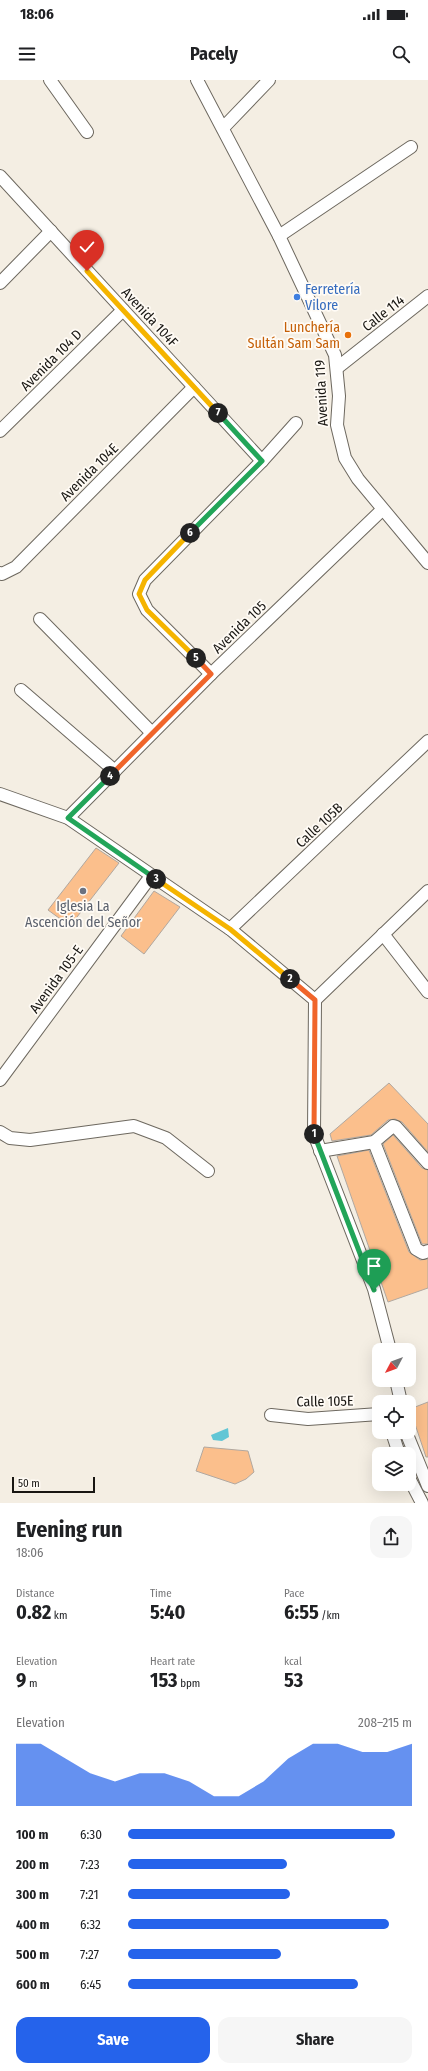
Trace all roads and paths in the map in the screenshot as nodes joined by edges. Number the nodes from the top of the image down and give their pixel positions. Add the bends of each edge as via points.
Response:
1 (50, 80) edge
2 (197, 80) edge
3 (269, 80) edge
4 (223, 128) junction
5 (87, 132) dead end
6 (412, 147) dead end
7 (0, 176) edge
8 (51, 231) junction
9 (279, 236) junction
10 (0, 283) edge
11 (428, 296) edge
12 (124, 310) junction
13 (337, 368) junction
14 (194, 387) junction
15 (296, 423) dead end
16 (0, 431) edge
17 (262, 461) junction
18 (382, 510) junction
19 (428, 563) edge
20 (1, 573) edge
21 (40, 619) dead end
22 (211, 674) junction
23 (21, 690) dead end
24 (152, 733) junction
25 (428, 742) edge
26 (115, 771) junction
27 (0, 794) edge
28 (68, 818) junction
29 (151, 876) junction
30 (428, 891) edge
31 (230, 929) junction
32 (383, 934) junction
33 (428, 992) edge
34 (315, 1000) junction
35 (0, 1080) edge
36 (0, 1132) edge
37 (374, 1142) junction
38 (320, 1151) junction
39 (428, 1163) edge
40 (208, 1171) dead end
41 (428, 1251) edge
42 (389, 1343) edge
43 (372, 1414) edge
44 (272, 1415) dead end
45 (409, 1439) edge
46 (428, 1486) edge
47 (416, 1491) edge
48 (422, 1503) edge

1 - 5 street
2 - 4 street, Avenida 119
3 - 4 street
4 - 9 street, Avenida 119
6 - 9 street
7 - 8 street, Avenida 104F
8 - 10 street
8 - 12 street, Avenida 104F
9 - 13 street, Avenida 119 via 335,355
11 - 13 street, Calle 114
12 - 14 street, Avenida 104F
12 - 16 street, Avenida 104 D
13 - 18 street, Avenida 119 via 337,425 345,458
14 - 17 street, Avenida 104F
14 - 20 street, Avenida 104E via 16,567
15 - 17 street
17 - 22 street via 145,580 139,594 147,610
18 - 19 street, Avenida 119
18 - 22 street, Avenida 105
21 - 24 street
22 - 24 street, Avenida 105
23 - 26 street
24 - 26 street, Avenida 105
25 - 31 street, Calle 105B
26 - 28 street, Avenida 105
27 - 28 street
28 - 29 street
29 - 31 street
29 - 35 street, Avenida 105-E
30 - 32 street
31 - 34 street
32 - 33 street
32 - 34 street
34 - 38 street via 314,1134
36 - 40 street via 10,1138 30,1140 134,1126 166,1138
37 - 38 street
37 - 39 street via 396,1127
37 - 41 street via 416,1249 423,1253
38 - 42 street via 374,1290
43 - 44 street, Calle 105E via 308,1419
45 - 46 street
47 - 48 street

